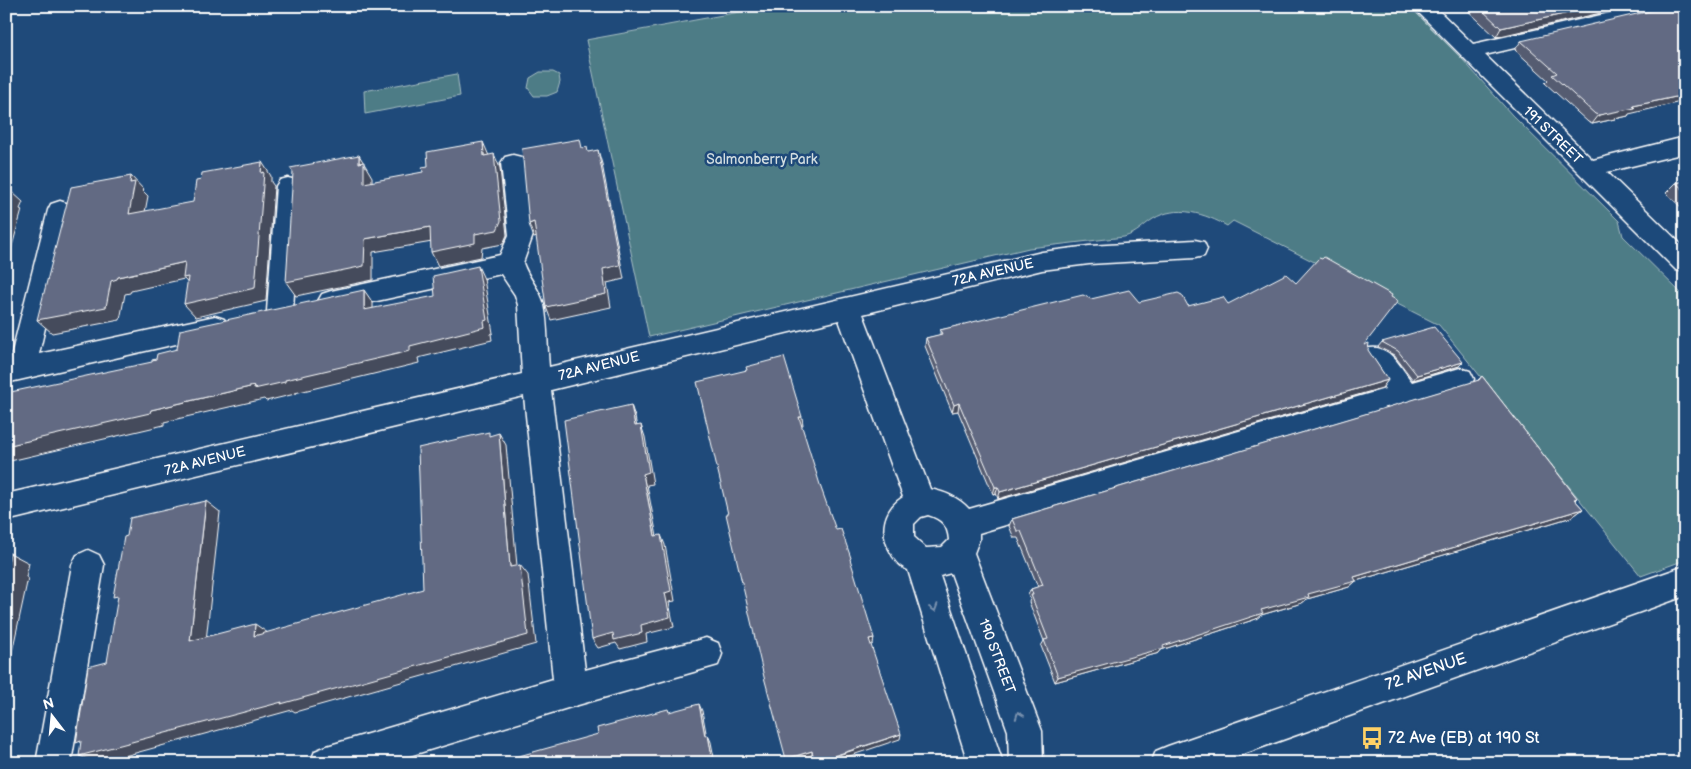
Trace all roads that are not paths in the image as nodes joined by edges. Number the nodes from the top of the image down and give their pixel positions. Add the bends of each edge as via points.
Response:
1 (1422, 6) edge
2 (1669, 6) edge
3 (1469, 52) junction
4 (1685, 145) edge
5 (513, 162) dead end
6 (1588, 169) junction
7 (288, 186) dead end
8 (60, 210) dead end
9 (1195, 249) dead end
10 (510, 263) junction
11 (1685, 263) edge
12 (847, 306) junction
13 (278, 312) junction
14 (1376, 357) dead end
15 (14, 370) edge
16 (1460, 379) dead end
17 (536, 381) junction
18 (1406, 395) junction
19 (920, 503) junction
20 (6, 508) edge
21 (960, 537) junction
22 (921, 561) junction
23 (88, 565) dead end
24 (1685, 581) edge
25 (706, 654) dead end
26 (571, 690) junction
27 (53, 763) edge
28 (327, 763) edge
29 (986, 763) edge
30 (1026, 763) edge
31 (1168, 763) edge

1 - 3 street, 191 STREET
2 - 3 street
3 - 6 street, 191 STREET
4 - 6 street
5 - 10 street via 520,235
6 - 11 street, 191 STREET
7 - 13 street
8 - 15 street
9 - 12 street, 72A AVENUE via 1042,260
10 - 13 street
10 - 17 street via 531,305
12 - 17 street, 72A AVENUE
12 - 19 street
13 - 15 street
14 - 18 street
16 - 18 street
17 - 20 street, 72A AVENUE
17 - 26 street
18 - 21 street
19 - 21 street, 190 STREET via 937,502 959,516
19 - 22 street via 903,513 897,530 904,549
21 - 22 street via 942,562
30 -> 21 street, 190 STREET via 1025,731
22 -> 29 street
23 - 27 street
24 - 31 street, 72 AVENUE
25 - 26 street
26 - 28 street

